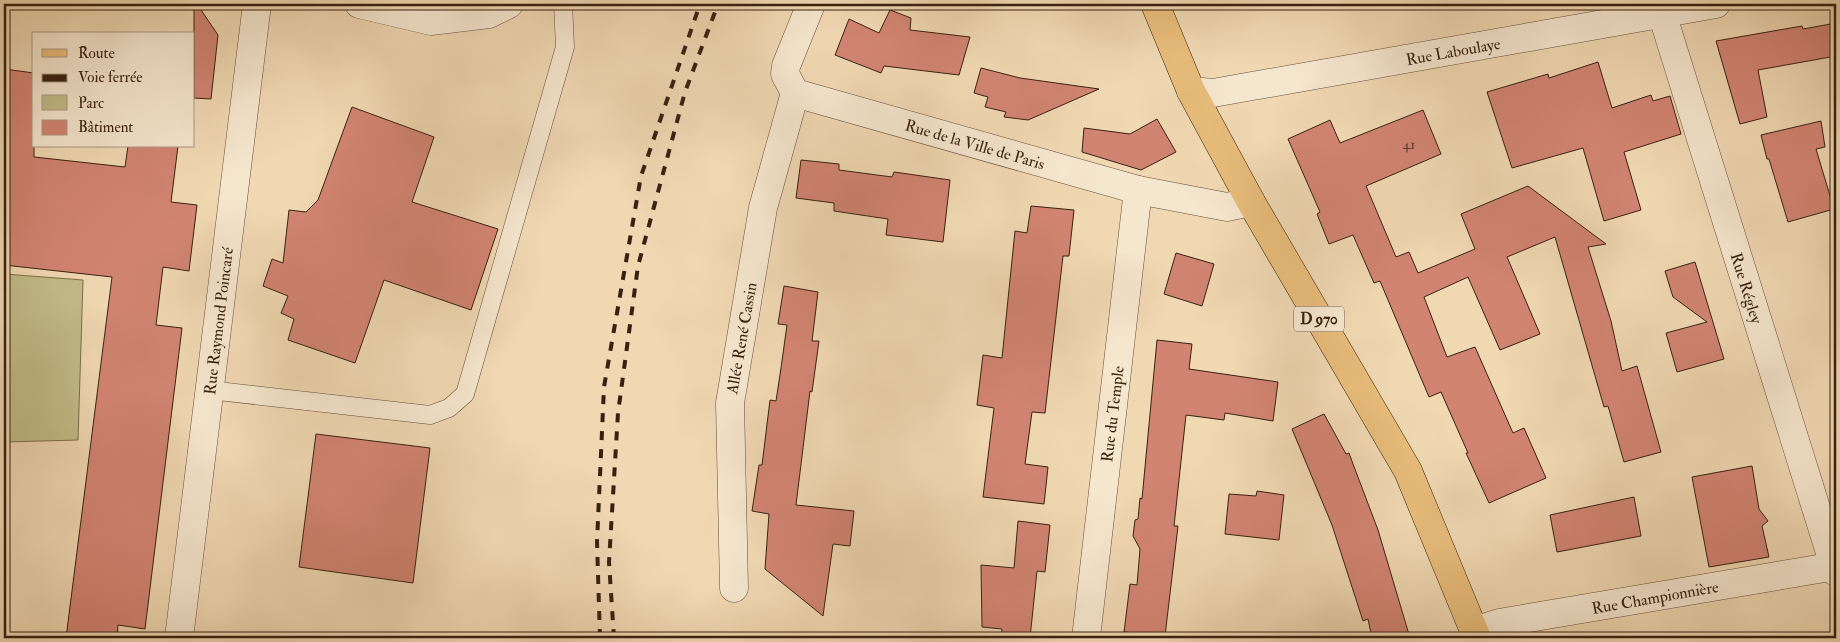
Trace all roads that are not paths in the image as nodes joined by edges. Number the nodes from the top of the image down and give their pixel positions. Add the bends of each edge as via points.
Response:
1 (257, 4) edge
2 (359, 4) edge
3 (509, 4) edge
4 (563, 4) edge
5 (811, 4) edge
6 (1155, 4) edge
7 (1716, 4) edge
8 (1660, 9) edge
9 (1191, 91) junction
10 (795, 93) junction
11 (1138, 190) junction
12 (1251, 202) junction
13 (209, 390) junction
14 (1836, 568) edge
15 (734, 588) dead end
16 (1475, 635) edge
17 (179, 638) edge
18 (1086, 638) edge

1 - 13 street, Rue Raymond Poincaré
2 - 3 street via 431,21 489,14
4 - 13 lane via 565,46 465,394 449,408 430,415
5 - 10 street via 786,66 785,74
6 - 9 main road, D 970
7 - 8 street, Rue Laboulaye
8 - 9 street, Rue Laboulaye via 1213,94
8 - 14 street, Rue Régley
9 - 12 main road, D 970
10 - 11 street, Rue de la Ville de Paris
10 - 15 street, Allée René Cassin via 763,208 730,403
11 - 12 street, Rue de la Ville de Paris via 1227,207
11 - 18 street, Rue du Temple
12 - 16 main road, D 970 via 1408,471
13 - 17 street, Rue Raymond Poincaré
14 - 16 street, Rue Championnière via 1499,623

